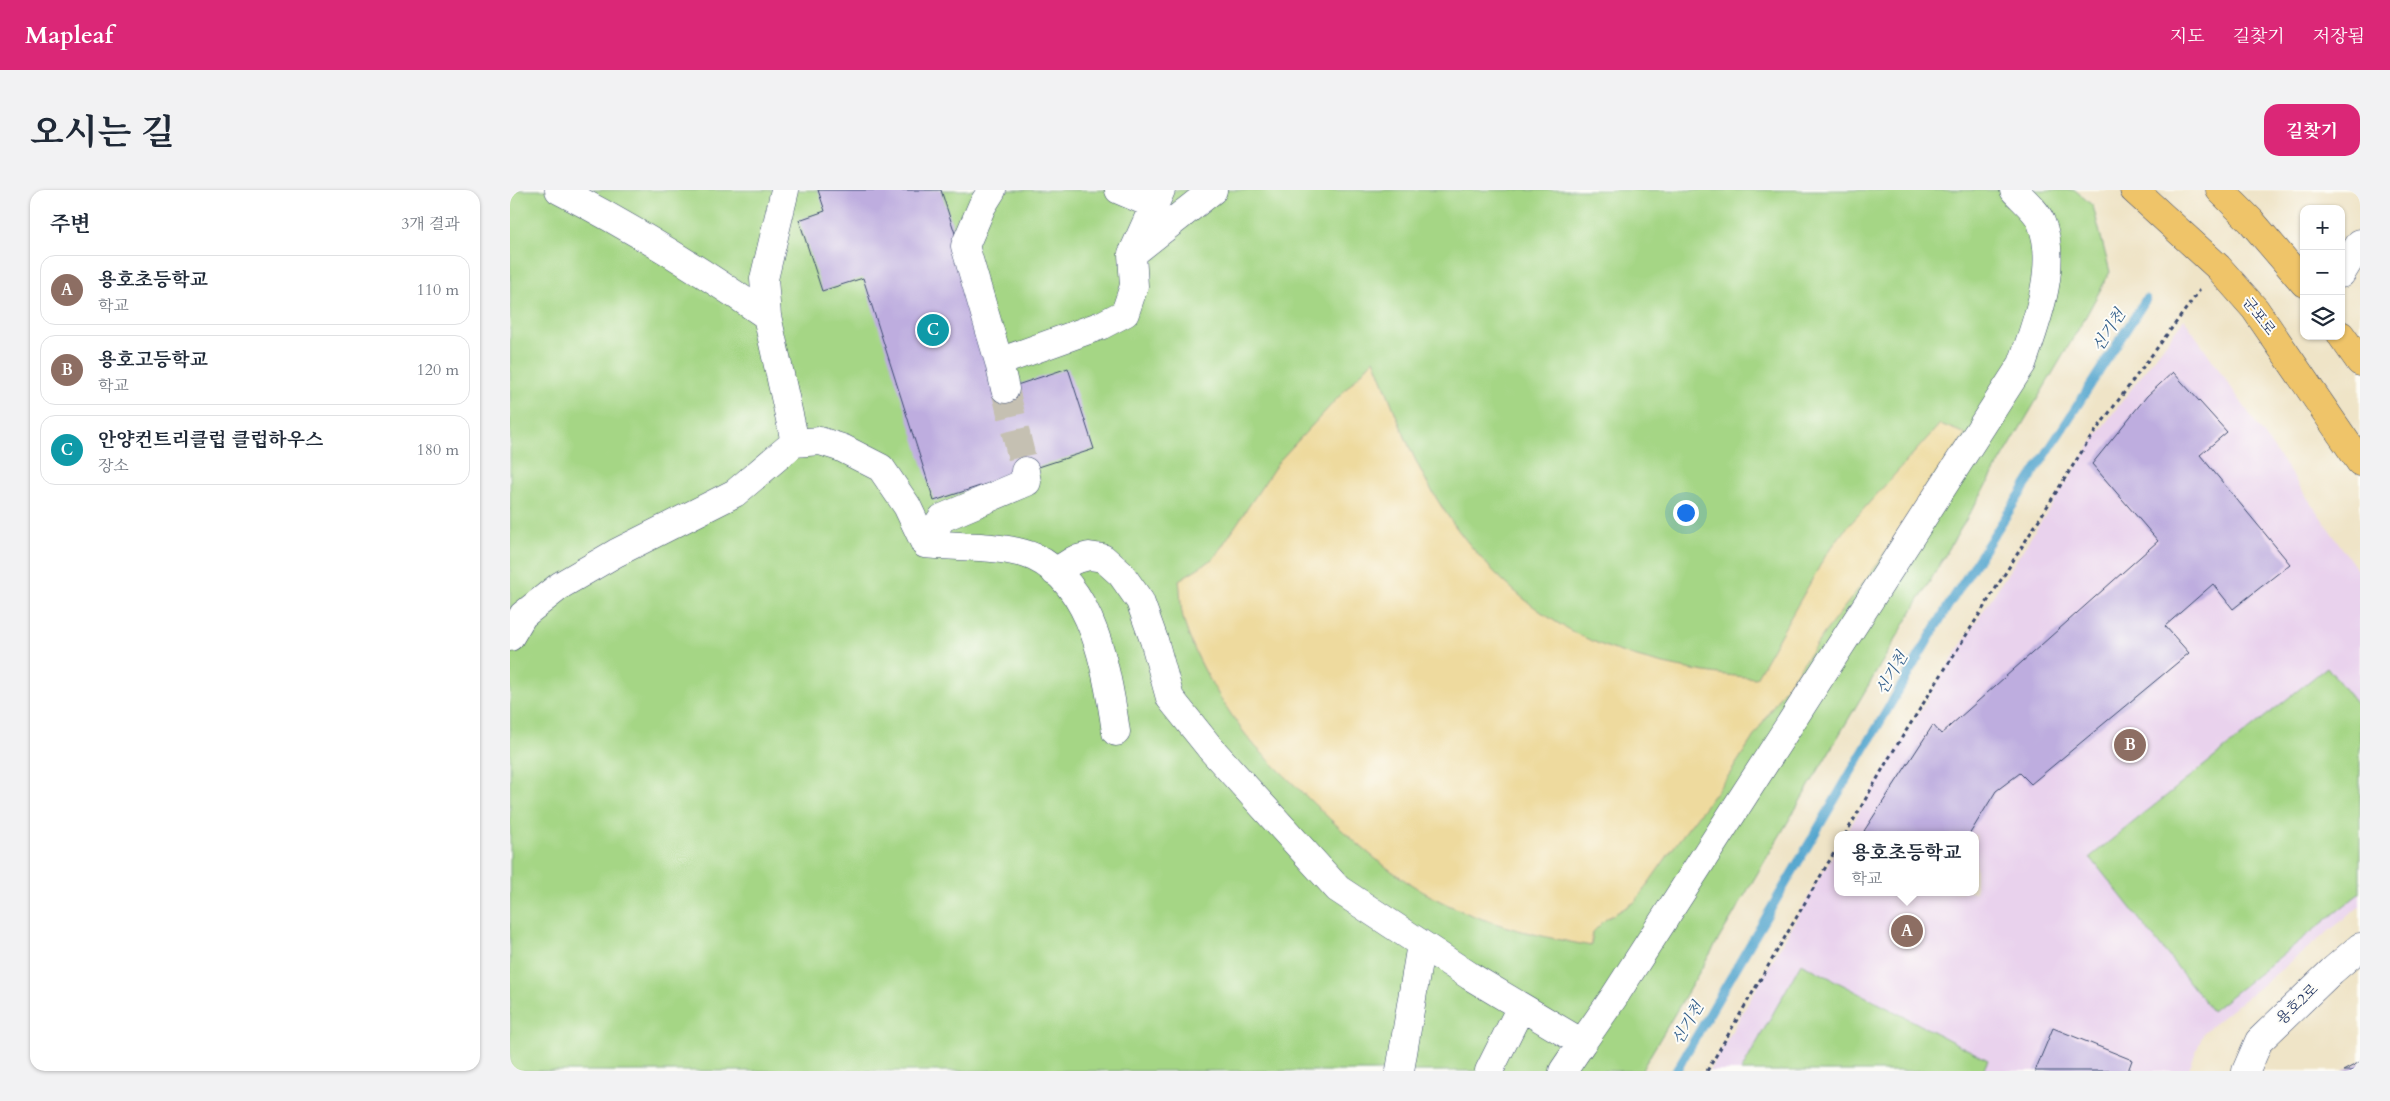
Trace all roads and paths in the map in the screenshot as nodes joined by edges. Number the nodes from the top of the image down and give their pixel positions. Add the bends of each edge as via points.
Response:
1 (559, 190) edge
2 (786, 190) edge
3 (992, 190) edge
4 (1119, 190) edge
5 (1213, 190) edge
6 (2014, 190) edge
7 (2134, 190) edge
8 (2220, 190) edge
9 (1158, 198) edge
10 (2360, 243) edge
11 (1132, 254) junction
12 (2218, 267) junction
13 (2345, 267) edge
14 (2300, 278) edge
15 (767, 316) junction
16 (2345, 340) edge
17 (999, 362) junction
18 (2360, 362) edge
19 (1006, 389) tunnel mouth
20 (794, 443) junction
21 (2360, 462) edge
22 (1025, 471) dead end
23 (925, 544) junction
24 (1055, 572) junction
25 (510, 637) edge
26 (1116, 732) dead end
27 (1847, 831) edge
28 (1834, 853) edge
29 (1421, 944) junction
30 (2360, 947) edge
31 (1521, 1006) junction
32 (1582, 1043) junction
33 (1400, 1071) edge
34 (1489, 1071) edge
35 (1562, 1071) edge
36 (1707, 1071) edge
37 (2246, 1071) edge

1 - 15 street via 614,218
2 - 15 street via 764,279
3 - 17 street via 966,246
4 - 9 street
5 - 11 street
6 - 32 street via 2041,221 2047,247 2046,285 2022,364
7 - 12 main road, 군포로
8 - 14 main road
9 - 11 street
10 - 13 street
11 - 17 street via 1134,286 1125,313 1102,325
12 - 21 main road, 군포로 via 2279,341
12 - 27 path via 2089,440 1889,758
15 - 20 street
16 - 18 main road
17 - 19 street
20 - 23 street via 820,441 842,448 881,468 907,506
20 - 25 street via 735,493 616,553 561,585 523,615
22 - 23 street via 1027,482 942,518
23 - 24 street via 1013,551 1034,558
24 - 26 street via 1078,598 1095,634 1108,676
24 - 29 street via 1074,560 1089,556 1104,558 1121,574 1140,601 1170,698 1211,749 1338,890
28 - 36 path
29 - 31 street
29 - 33 street
30 - 37 street, 용호2로 via 2259,1041
31 - 32 street
31 - 34 street
32 - 35 street

